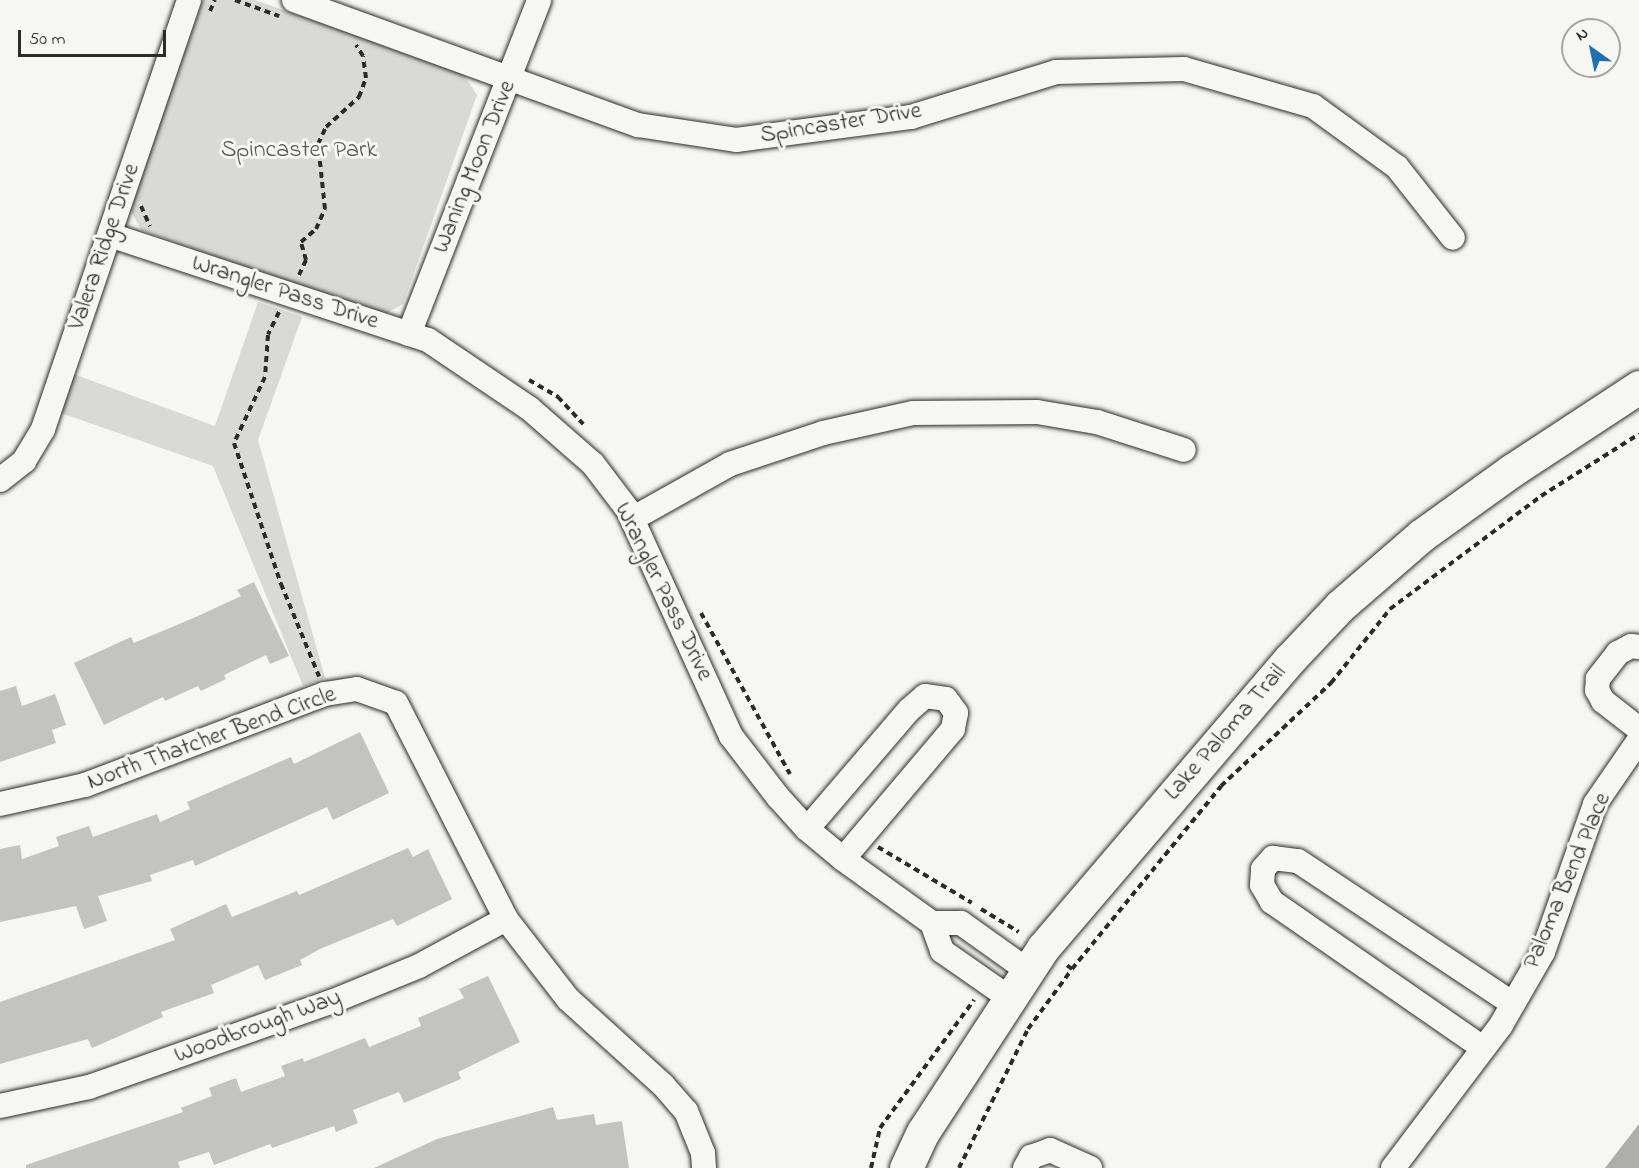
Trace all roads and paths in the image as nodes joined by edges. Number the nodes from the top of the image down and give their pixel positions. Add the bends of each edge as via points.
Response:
1 (189, 0) edge
2 (215, 0) edge
3 (294, 0) edge
4 (539, 0) edge
5 (206, 18) dead end
6 (347, 40) dead end
7 (511, 76) junction
8 (139, 202) dead end
9 (159, 229) dead end
10 (110, 235) junction
11 (1453, 238) dead end
12 (296, 289) junction
13 (409, 334) junction
14 (518, 373) dead end
15 (1639, 387) edge
16 (589, 430) dead end
17 (1639, 434) edge
18 (1184, 450) dead end
19 (0, 480) edge
20 (632, 519) junction
21 (696, 603) dead end
22 (1639, 647) edge
23 (325, 694) junction
24 (1639, 729) edge
25 (1639, 740) edge
26 (794, 782) dead end
27 (0, 804) edge
28 (807, 829) junction
29 (862, 838) junction
30 (843, 859) junction
31 (506, 919) junction
32 (932, 923) junction
33 (1019, 932) dead end
34 (1072, 969) dead end
35 (1027, 970) junction
36 (1008, 997) junction
37 (1513, 1004) junction
38 (1483, 1048) junction
39 (0, 1106) edge
40 (880, 1128) dead end
41 (704, 1168) edge
42 (872, 1168) edge
43 (906, 1168) edge
44 (1025, 1168) edge
45 (1090, 1168) edge
46 (1393, 1168) edge

1 - 10 street, Valera Ridge Drive
2 - 5 path
3 - 7 street, Spincaster Drive
4 - 7 street, Waning Moon Drive
6 - 12 path via 363,56 366,78 359,97 326,127 318,144 325,209 316,230 301,242 306,260 294,280
7 - 11 street, Spincaster Drive via 638,125 735,140 911,117 1056,72 1184,69 1313,106 1397,167
7 - 13 street, Waning Moon Drive
8 - 9 path via 149,226
10 - 12 street, Wrangler Pass Drive
10 - 19 street, Valera Ridge Drive via 43,429 24,461
12 - 13 street, Wrangler Pass Drive
12 - 23 path via 268,336 265,377 234,443 281,584
13 - 20 street, Wrangler Pass Drive via 428,340 528,408 592,464
14 - 16 path via 558,397
15 - 35 street, Lake Paloma Trail via 1462,504 1340,606 1137,834
17 - 34 path via 1541,496 1390,609 1331,683 1221,786
18 - 20 street via 1097,422 1037,412 913,413 823,433 730,464
20 - 28 street, Wrangler Pass Drive via 731,736
21 - 26 path
22 - 24 street via 1631,646 1618,653 1598,679 1597,690 1603,701
23 - 27 street, North Thatcher Bend Circle via 85,785
23 - 31 street, North Thatcher Bend Circle via 357,689 396,704
25 - 37 street, Paloma Bend Place via 1595,804 1543,952
28 - 29 street via 909,710 925,696 946,699 956,713 953,729
28 - 30 street, Wrangler Pass Drive
29 - 30 street
29 - 33 path
30 - 32 street, Wrangler Pass Drive
31 - 39 street, Woodbrough Way via 419,966 331,1002 89,1087
31 - 41 street, North Thatcher Bend Circle via 568,999 686,1111 703,1153
32 - 35 street via 961,923
32 - 36 street via 942,951
35 - 36 street, Lake Paloma Trail
36 - 43 street, Lake Paloma Trail via 923,1132
37 - 38 street, Paloma Bend Place
37 - 38 street via 1298,861 1274,858 1263,869 1262,885 1272,902
38 - 46 street, Paloma Bend Place
40 - 42 path
44 - 45 street via 1031,1157 1050,1150

